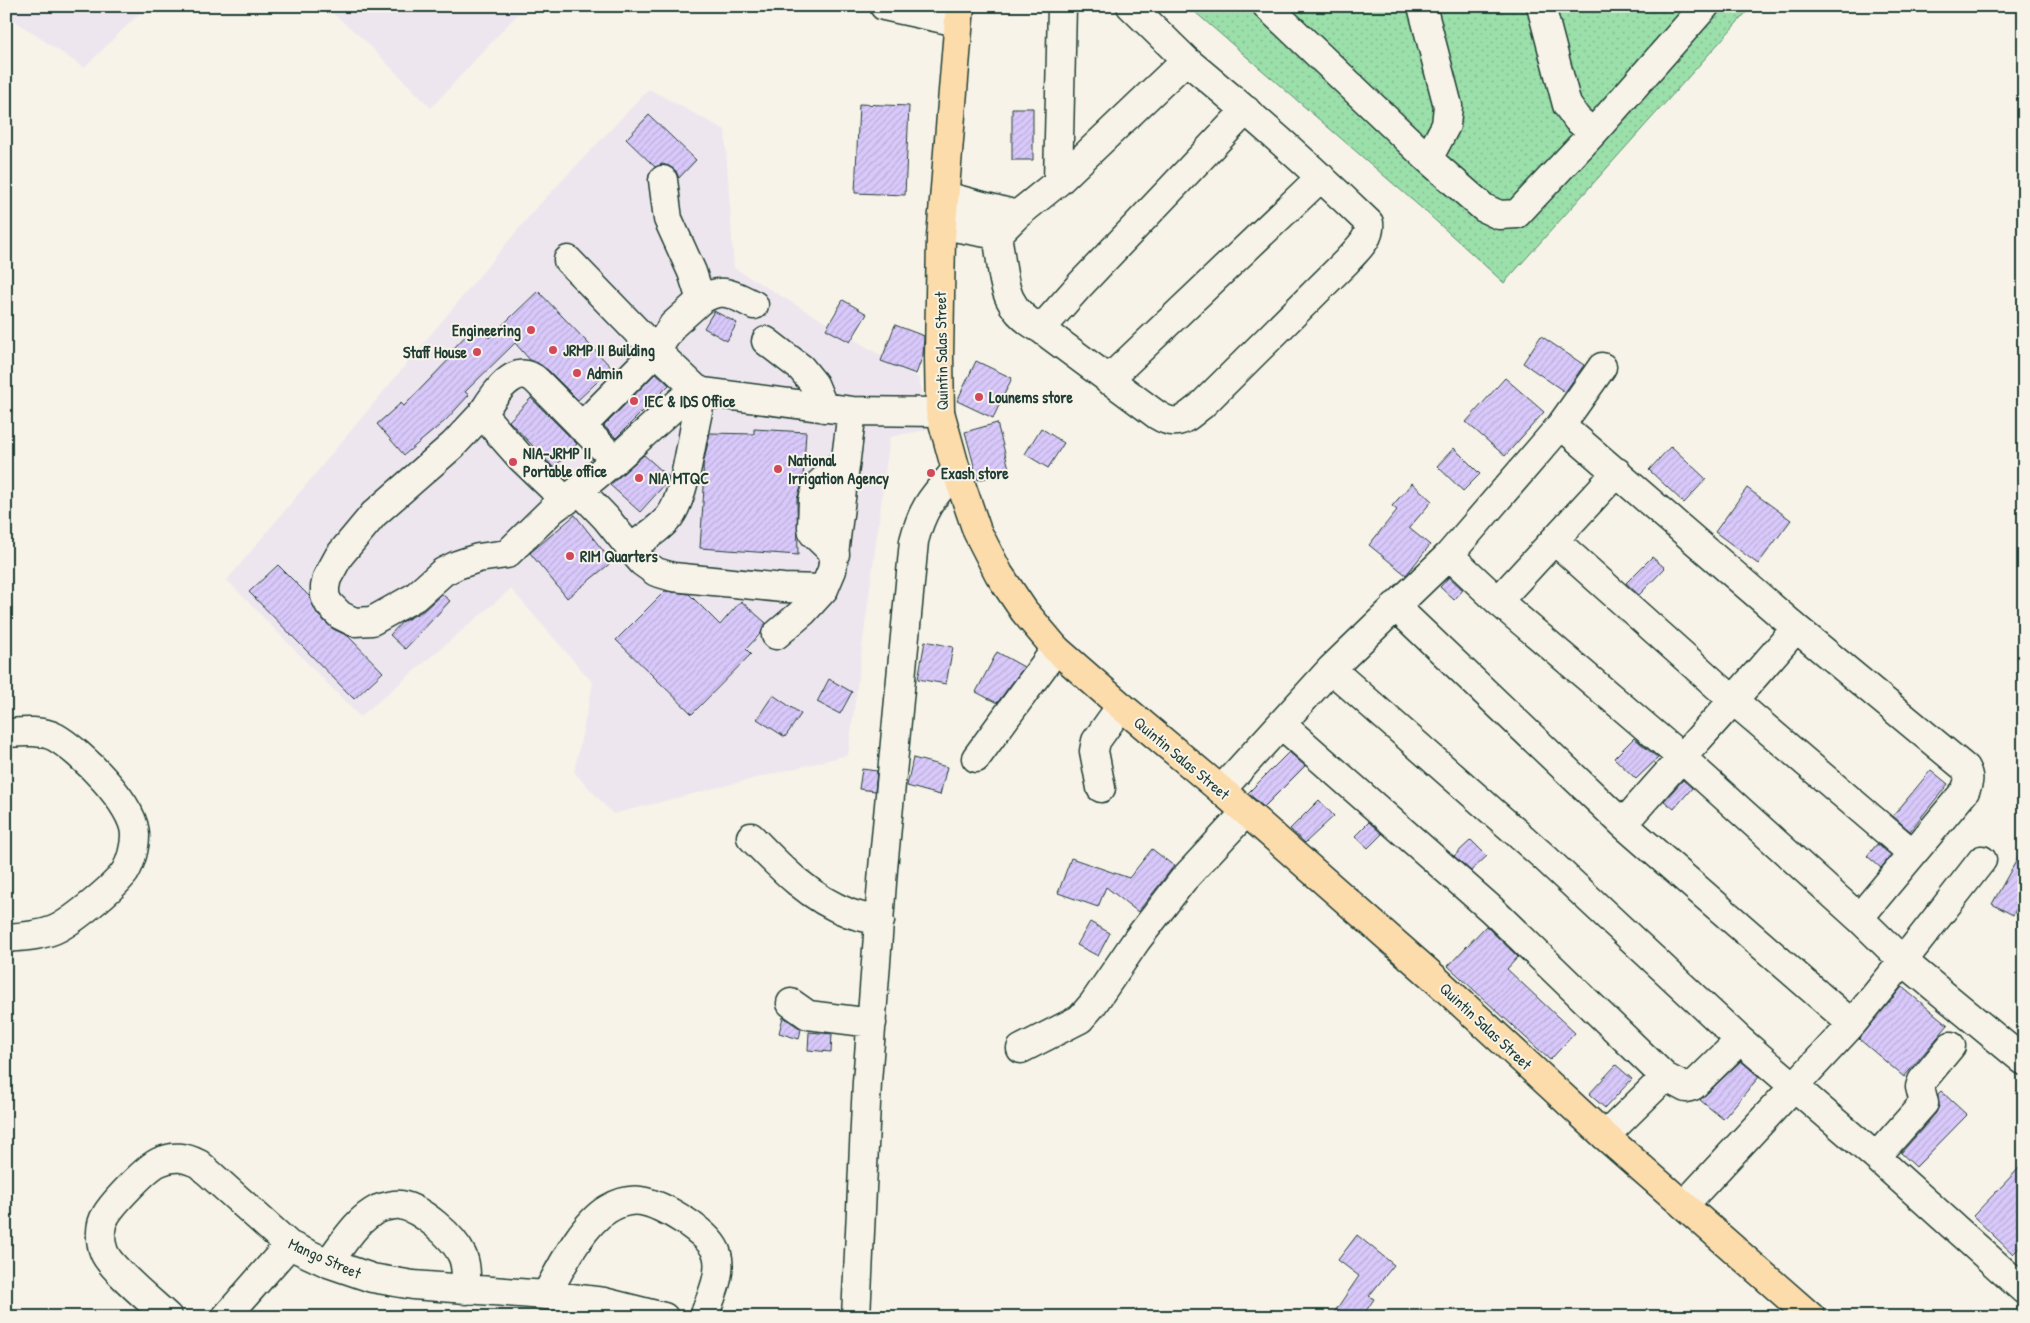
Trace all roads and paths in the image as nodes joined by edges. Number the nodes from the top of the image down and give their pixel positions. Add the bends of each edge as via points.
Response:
1 (884, 6) edge
2 (1062, 6) edge
3 (1131, 6) edge
4 (1267, 6) edge
5 (1422, 6) edge
6 (1541, 6) edge
7 (1705, 6) edge
8 (959, 14) edge
9 (1186, 60) junction
10 (1246, 110) junction
11 (1593, 133) junction
12 (1428, 159) junction
13 (1321, 177) junction
14 (663, 180) dead end
15 (1058, 182) junction
16 (945, 196) junction
17 (1017, 216) junction
18 (943, 225) junction
19 (997, 236) junction
20 (568, 260) dead end
21 (701, 300) junction
22 (754, 304) dead end
23 (1041, 330) junction
24 (766, 342) dead end
25 (656, 351) junction
26 (1602, 367) dead end
27 (1108, 380) junction
28 (699, 390) junction
29 (824, 408) junction
30 (852, 410) junction
31 (940, 412) junction
32 (482, 414) junction
33 (1562, 425) junction
34 (581, 427) junction
35 (615, 460) junction
36 (956, 470) junction
37 (1617, 472) junction
38 (572, 496) junction
39 (1554, 540) junction
40 (630, 548) junction
41 (1449, 556) junction
42 (824, 589) junction
43 (1498, 600) junction
44 (1395, 606) junction
45 (1796, 628) junction
46 (776, 635) dead end
47 (1056, 648) junction
48 (1331, 669) junction
49 (1734, 701) junction
50 (1121, 706) junction
51 (1281, 724) junction
52 (6, 733) edge
53 (1681, 757) junction
54 (976, 758) dead end
55 (1101, 788) dead end
56 (1222, 790) junction
57 (1245, 813) junction
58 (1623, 824) junction
59 (751, 837) dead end
60 (1912, 853) junction
61 (1982, 860) dead end
62 (1859, 918) junction
63 (880, 921) junction
64 (6, 938) edge
65 (1903, 961) junction
66 (791, 1003) dead end
67 (872, 1023) junction
68 (1852, 1024) junction
69 (1740, 1040) junction
70 (1951, 1046) dead end
71 (1021, 1049) dead end
72 (2024, 1061) edge
73 (1665, 1076) junction
74 (1795, 1086) junction
75 (1605, 1136) junction
76 (1876, 1157) junction
77 (1684, 1205) junction
78 (289, 1245) junction
79 (328, 1262) junction
80 (466, 1290) junction
81 (2024, 1290) edge
82 (546, 1295) junction
83 (168, 1317) edge
84 (226, 1317) edge
85 (664, 1317) edge
86 (704, 1317) edge
87 (856, 1317) edge
88 (1811, 1317) edge

1 - 8 street
2 - 15 street
3 - 9 street
4 - 12 street
5 - 12 street via 1448,106 1446,126
6 - 11 street via 1567,105
7 - 11 street
8 - 16 main road, Quintin Salas Street
9 - 10 street
9 - 15 street
10 - 13 street
10 - 23 street
11 - 12 street via 1517,214 1499,216 1484,208
13 - 27 street
13 - 27 street via 1369,223 1367,236 1347,261 1200,406 1182,420 1172,422
14 - 21 street via 668,219
15 - 17 street
16 - 17 street
16 - 18 main road, Quintin Salas Street
17 - 19 street
18 - 19 street
18 - 31 main road, Quintin Salas Street
19 - 23 street via 1007,295 1015,310
20 - 25 street
21 - 22 street via 710,294 723,292
21 - 25 street via 674,325
23 - 27 street
24 - 29 street via 801,368 814,384
25 - 28 street
25 - 34 street
26 - 33 street
28 - 29 street
28 - 35 street
28 - 40 street via 676,503 670,516
29 - 30 street
30 - 31 street
30 - 42 street via 836,554
31 - 36 main road, Quintin Salas Street
32 - 34 street via 497,392 509,380 522,374 534,378
32 - 38 street via 521,458
32 - 38 street via 454,445 374,514 339,556 325,587 325,596 340,615 354,622 372,621 415,597 443,572 457,565 507,554 553,509
33 - 37 street
33 - 41 street
34 - 35 street
35 - 38 street
36 - 47 main road, Quintin Salas Street via 977,531 999,574 1024,611
36 - 63 street via 929,501 920,517 914,541
37 - 39 street
37 - 45 street
38 - 40 street via 606,518
39 - 43 street
39 - 49 street
40 - 42 street via 656,572 673,577
41 - 43 street
41 - 44 street
42 - 46 street
43 - 53 street
44 - 48 street
44 - 58 street
45 - 49 street
45 - 60 street via 1966,768 1969,784 1965,791
47 - 50 main road, Quintin Salas Street
47 - 54 street
48 - 51 street
48 - 69 street via 1542,856
49 - 53 street
49 - 60 street
50 - 55 street via 1096,741 1094,751
50 - 56 main road, Quintin Salas Street
51 - 56 street
51 - 73 street via 1491,910
52 - 64 street via 30,731 54,737 79,755 105,779 135,833 133,852 125,872 86,910 53,931
53 - 58 street
53 - 62 street
56 - 57 main road, Quintin Salas Street
57 - 71 street via 1183,880 1080,1019
57 - 75 main road, Quintin Salas Street via 1431,975
58 - 68 street
59 - 63 street via 804,888 849,913
60 - 62 street
61 - 65 street
62 - 65 street
63 - 67 street
65 - 68 street
65 - 72 street
66 - 67 street via 808,1015
67 - 87 street
68 - 74 street
69 - 73 street via 1693,1086 1686,1088
69 - 74 street
70 - 76 street via 1922,1081 1920,1087 1924,1103
73 - 75 street
74 - 76 street
74 - 77 street
75 - 77 main road, Quintin Salas Street
76 - 81 street
77 - 88 main road, Quintin Salas Street
78 - 79 street, Mango Street
78 - 83 street, Mango Street via 199,1164 185,1157 158,1162 105,1216 101,1240 104,1254 113,1266
78 - 84 street
79 - 80 street, Mango Street via 372,1278
79 - 80 street via 360,1222 379,1208 400,1204 429,1218 450,1238 462,1256
80 - 82 street, Mango Street
82 - 85 street, Mango Street via 604,1302
82 - 86 street via 568,1254 587,1229 606,1210 623,1202 640,1201 674,1215 712,1244 718,1265

